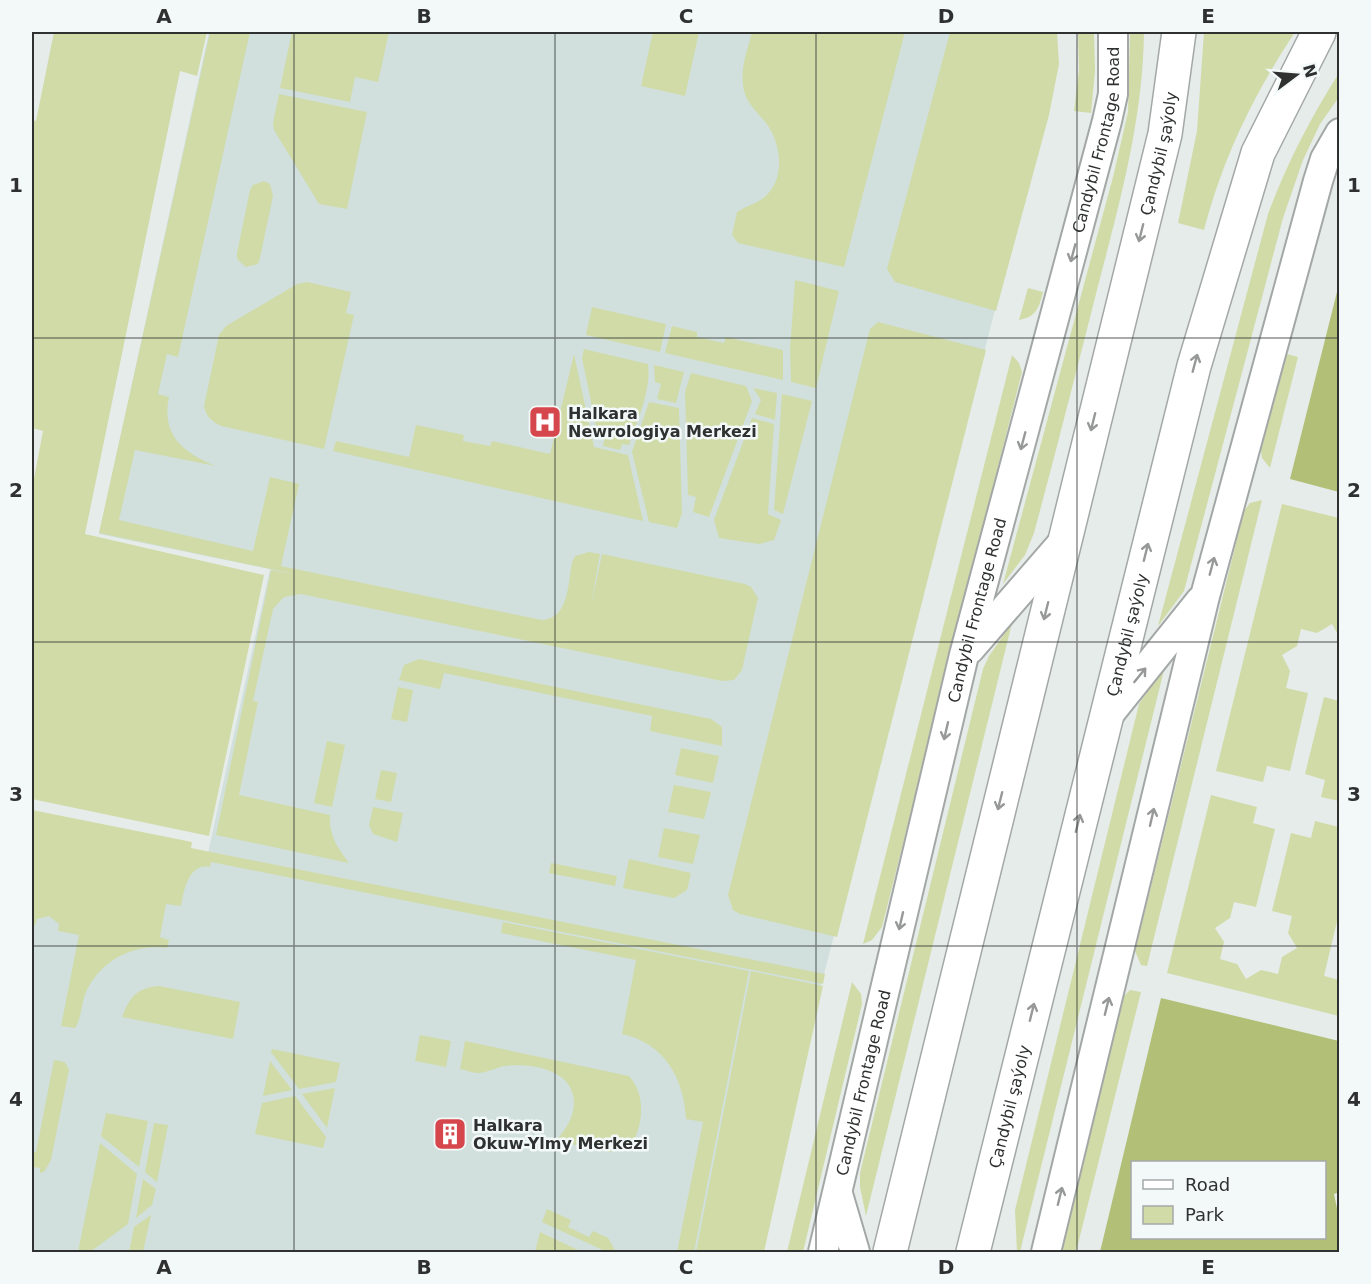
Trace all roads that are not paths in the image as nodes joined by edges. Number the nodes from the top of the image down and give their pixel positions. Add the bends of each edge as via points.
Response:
1 (1113, 32) edge
2 (1179, 32) edge
3 (1319, 32) edge
4 (1340, 133) edge
5 (1063, 542) junction
6 (1204, 596) junction
7 (964, 655) junction
8 (1104, 721) junction
9 (837, 1189) junction
10 (981, 1220) junction
11 (824, 1252) edge
12 (855, 1252) edge
13 (890, 1252) edge
14 (973, 1252) edge
15 (992, 1252) edge
16 (1046, 1252) edge

1 -> 7 street, Candybil Frontage Road via 1113,94 1107,121
2 -> 5 main road, Çandybil şaýoly via 1165,134
8 -> 3 main road, Çandybil şaýoly via 1194,366 1246,186 1270,125
6 -> 4 street via 1318,181
5 - 7 street
5 -> 13 main road, Çandybil şaýoly
8 -> 6 street
16 -> 6 street
7 -> 9 street, Candybil Frontage Road
10 -> 8 main road, Çandybil şaýoly
9 - 11 street, Candybil Frontage Road
9 - 12 street
10 - 14 main road, Çandybil şaýoly
10 - 15 street

